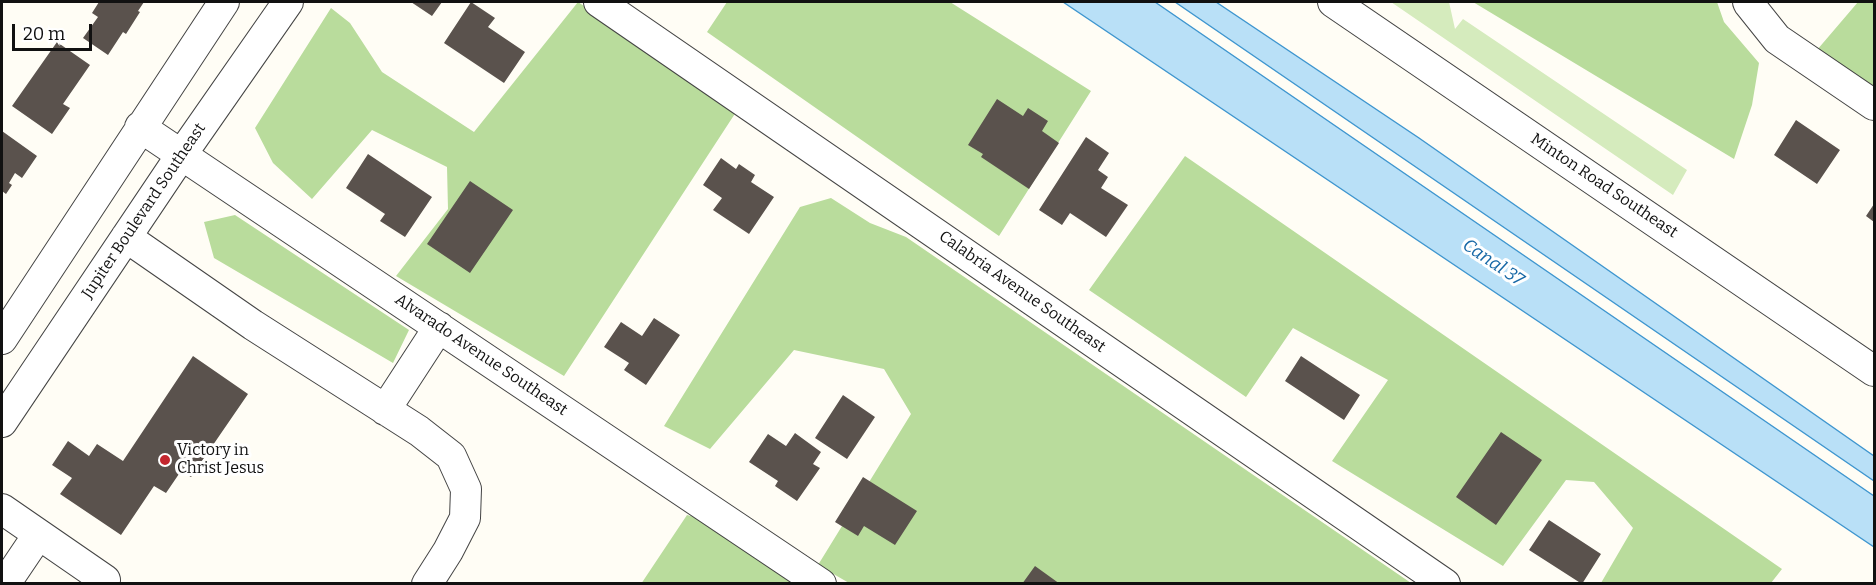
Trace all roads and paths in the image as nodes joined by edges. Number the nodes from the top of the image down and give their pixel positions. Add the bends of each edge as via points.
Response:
1 (224, 2) edge
2 (288, 2) edge
3 (600, 2) edge
4 (1333, 2) edge
5 (1748, 2) edge
6 (1875, 105) edge
7 (140, 127) junction
8 (182, 154) junction
9 (126, 237) junction
10 (439, 327) junction
11 (2, 339) edge
12 (1875, 371) edge
13 (385, 410) junction
14 (2, 422) edge
15 (2, 509) edge
16 (38, 535) junction
17 (5, 584) edge
18 (102, 584) edge
19 (428, 584) edge
20 (821, 584) edge
21 (1445, 584) edge

1 - 7 street
2 - 8 street, Jupiter Boulevard Southeast
3 - 21 street, Calabria Avenue Southeast
4 - 12 street, Minton Road Southeast
5 - 6 street via 1777,39
7 - 8 street, Alvarado Avenue Southeast
7 - 11 street
8 - 9 street, Jupiter Boulevard Southeast
8 - 10 street, Alvarado Avenue Southeast
9 - 13 street
9 - 14 street, Jupiter Boulevard Southeast
10 - 13 street
10 - 20 street, Alvarado Avenue Southeast
13 - 19 street via 452,456 466,489 465,518
15 - 16 street
16 - 17 street
16 - 18 street via 105,580

